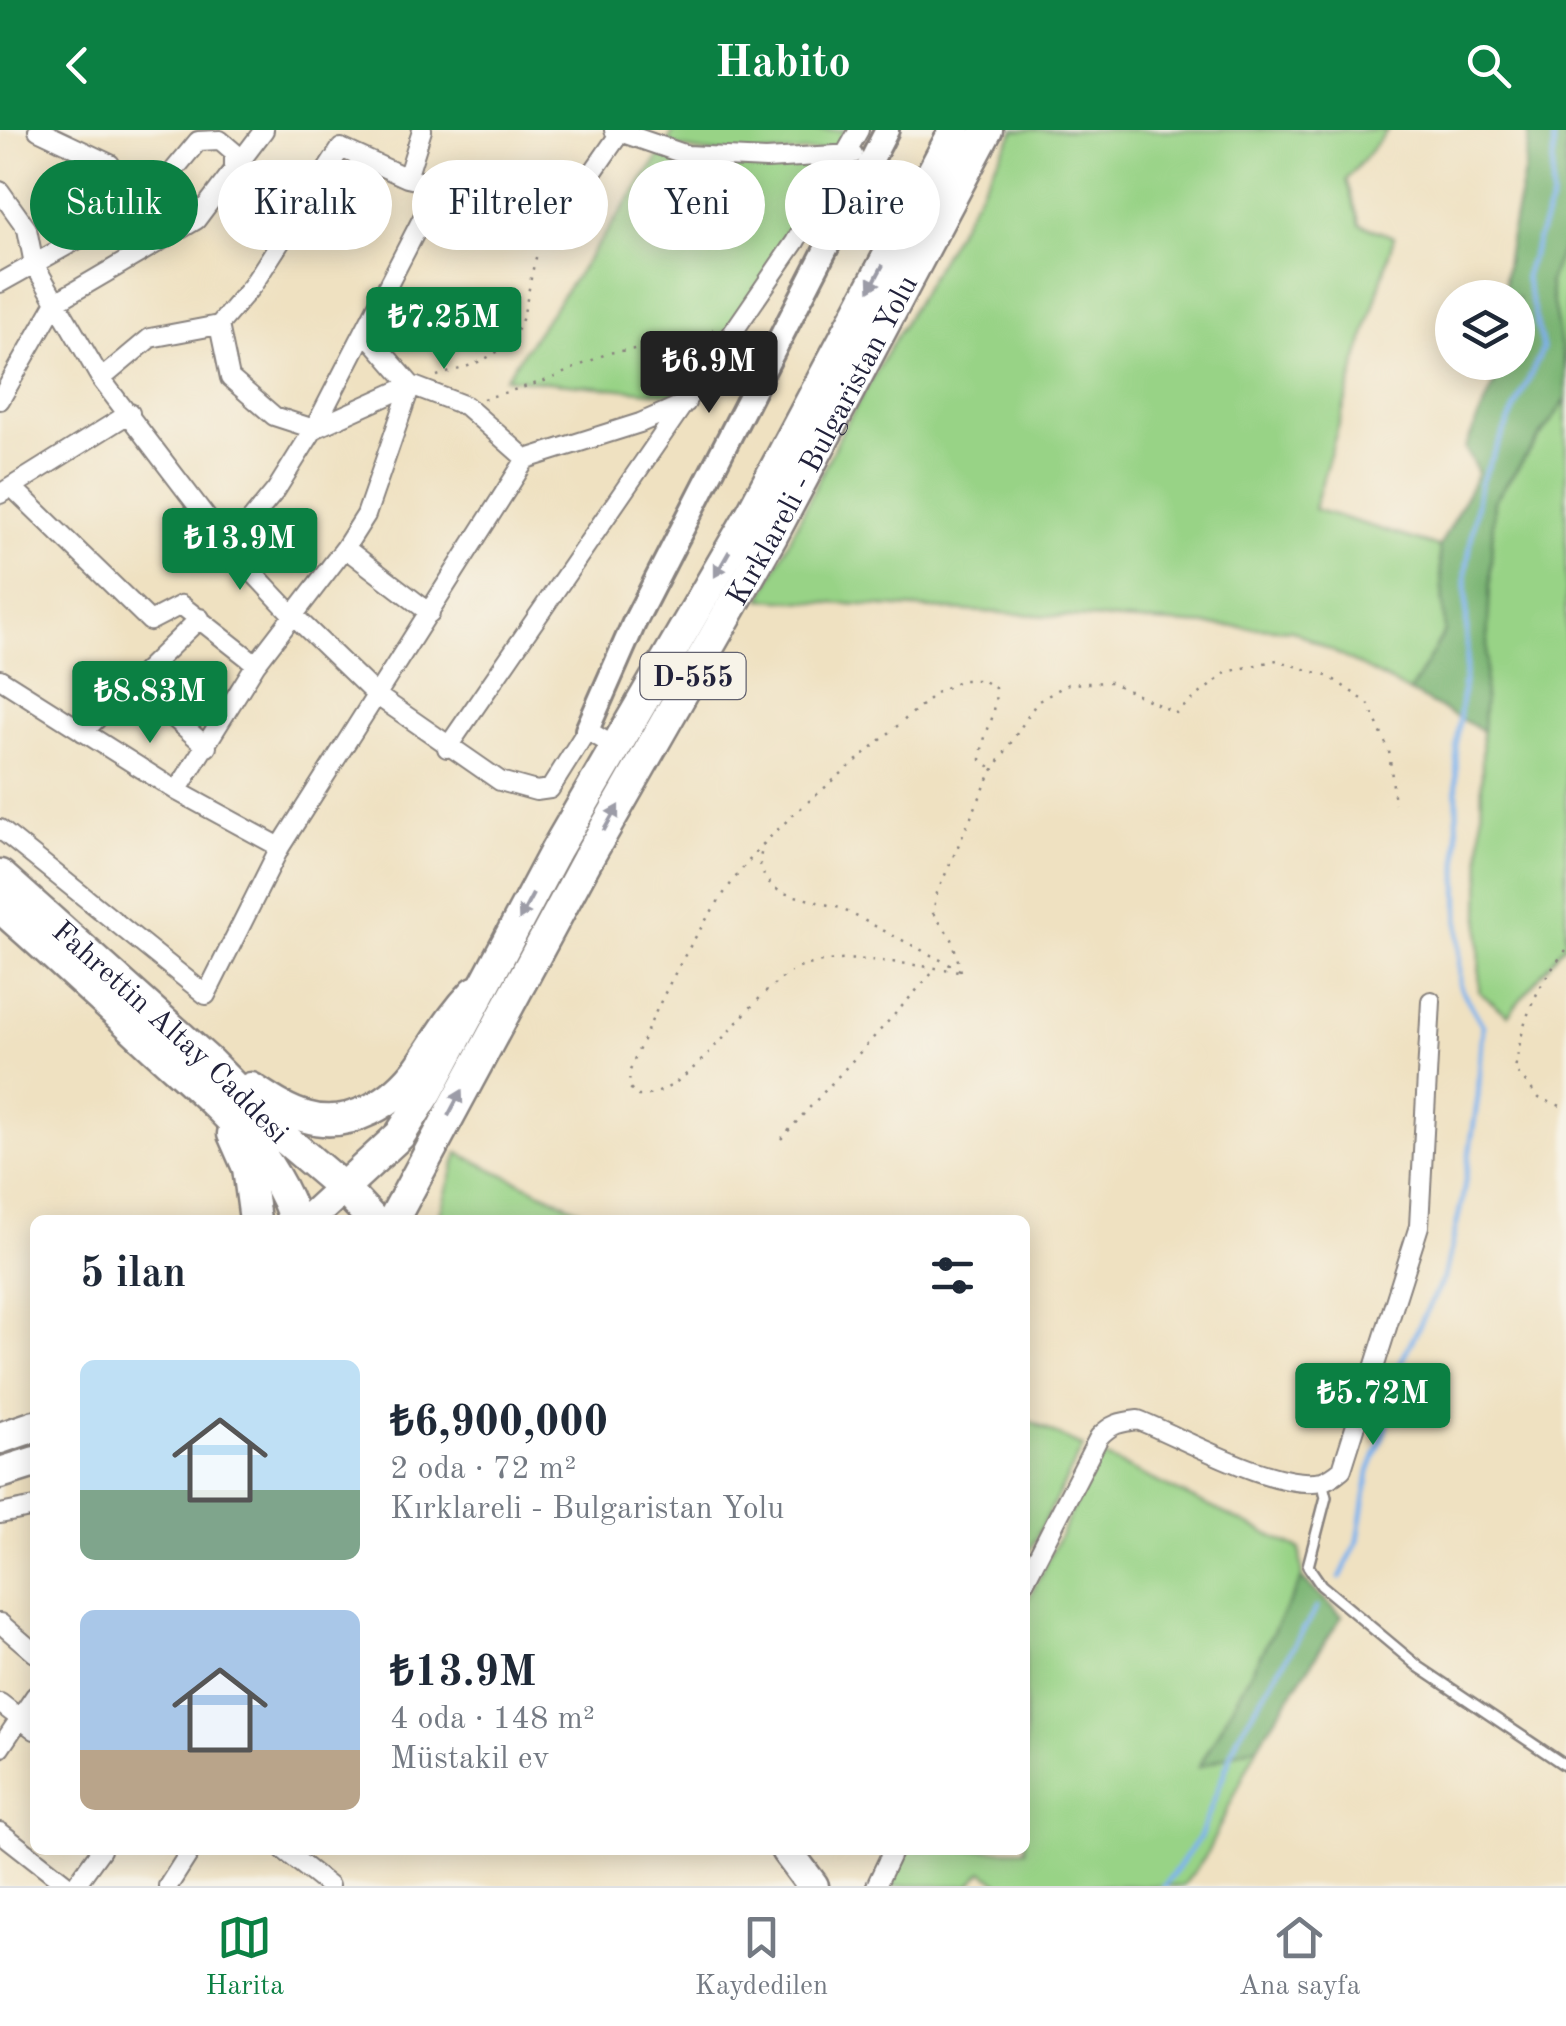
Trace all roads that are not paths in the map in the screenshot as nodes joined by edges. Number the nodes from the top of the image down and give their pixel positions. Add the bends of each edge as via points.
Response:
1 (38, 130) edge
2 (264, 130) edge
3 (441, 130) edge
4 (858, 130) edge
5 (887, 130) edge
6 (955, 130) edge
7 (988, 130) edge
8 (618, 131) edge
9 (422, 133) edge
10 (200, 136) edge
11 (859, 156) junction
12 (102, 160) edge
13 (234, 160) edge
14 (242, 160) edge
15 (599, 160) edge
16 (408, 178) junction
17 (412, 179) edge
18 (0, 191) edge
19 (218, 191) edge
20 (412, 239) edge
21 (34, 264) junction
22 (0, 283) edge
23 (56, 302) junction
24 (219, 325) junction
25 (364, 332) junction
26 (102, 379) junction
27 (411, 385) junction
28 (0, 400) edge
29 (686, 402) junction
30 (130, 413) junction
31 (314, 429) junction
32 (526, 459) junction
33 (7, 491) edge
34 (228, 546) junction
35 (345, 548) junction
36 (430, 613) junction
37 (292, 614) junction
38 (200, 618) junction
39 (256, 664) junction
40 (0, 679) edge
41 (134, 682) junction
42 (376, 695) junction
43 (588, 730) junction
44 (84, 732) junction
45 (206, 747) junction
46 (448, 748) junction
47 (616, 748) junction
48 (177, 791) junction
49 (0, 830) edge
50 (280, 847) junction
51 (0, 875) edge
52 (0, 908) edge
53 (487, 980) junction
54 (1431, 1000) dead end
55 (201, 1071) junction
56 (434, 1142) junction
57 (343, 1188) junction
58 (254, 1215) edge
59 (293, 1215) edge
60 (313, 1215) edge
61 (368, 1215) edge
62 (397, 1215) edge
63 (421, 1215) edge
64 (30, 1428) edge
65 (0, 1438) edge
66 (30, 1463) edge
67 (0, 1472) edge
68 (1322, 1481) junction
69 (30, 1508) edge
70 (0, 1514) edge
71 (1030, 1571) edge
72 (0, 1622) edge
73 (30, 1649) edge
74 (0, 1703) edge
75 (28, 1724) edge
76 (0, 1748) edge
77 (1566, 1766) edge
78 (0, 1832) edge
79 (30, 1854) edge
80 (31, 1855) edge
81 (96, 1855) edge
82 (188, 1855) edge
83 (290, 1855) edge
84 (790, 1855) edge
85 (816, 1855) edge
86 (891, 1855) edge
87 (72, 1886) edge
88 (168, 1886) edge
89 (329, 1886) edge
90 (813, 1886) edge
91 (838, 1886) edge
92 (876, 1886) edge

1 - 12 street
2 - 14 street
3 - 9 street
4 - 11 street
5 - 11 street
6 -> 47 main road, Kırklareli - Bulgaristan Yolu / D-555
56 -> 7 main road, Kırklareli - Bulgaristan Yolu / D-555 via 772,536
8 - 11 street via 687,155
8 - 15 street
9 - 16 street
10 - 13 street via 220,140
10 - 21 street via 150,199
11 - 29 street
11 - 43 street
16 - 17 street
16 - 24 street via 341,148 252,286
18 - 21 street via 27,229
19 - 23 street via 196,220
20 - 25 street
21 - 22 street
21 - 23 street
23 - 26 street
23 - 28 street
24 - 26 street via 150,338
24 - 31 street via 230,378 274,416
25 - 27 street
25 - 31 street
26 - 30 street
27 - 31 street
27 - 32 street via 463,405
27 - 35 street via 366,515
29 - 32 street
29 - 46 street
30 - 33 street
30 - 34 street
31 - 34 street via 276,490
32 - 36 street
33 - 38 street via 150,622 181,605
34 - 37 street
35 - 36 street
35 - 37 street
36 - 42 street
37 - 39 street
37 - 42 street
38 - 39 street
38 - 41 street
39 - 45 street
40 - 44 street
41 - 44 street
41 - 45 street
42 - 46 street
42 - 50 street
43 - 46 street via 550,789 536,791 500,782
43 - 47 street
44 - 48 street
45 - 48 street
47 -> 53 main road, Kırklareli - Bulgaristan Yolu / D-555
48 - 50 street
49 - 50 street via 206,995
51 - 55 main road, Fahrettin Altay Caddesi
52 - 55 main road, Fahrettin Altay Caddesi
53 - 55 main road via 401,1088 357,1116 301,1116
53 - 57 main road, Kırklareli - Bulgaristan Yolu / D-555 via 400,1135
54 - 68 street via 1419,1226 1342,1469
55 - 57 main road, Fahrettin Altay Caddesi
55 - 58 main road via 242,1152
55 - 59 main road, Fahrettin Altay Caddesi via 265,1157
56 - 62 main road, Kırklareli - Bulgaristan Yolu / D-555
56 - 63 main road
57 - 60 main road, D-555
57 - 61 main road, Fahrettin Altay Caddesi
64 - 65 main road
66 - 67 main road
68 - 71 street via 1261,1471 1138,1420 1122,1422 1099,1437
68 - 77 lane via 1326,1497 1308,1566 1321,1585 1419,1668
69 - 70 street
72 - 73 street
74 - 75 street
75 - 76 street
78 - 79 street
80 - 87 street
81 - 87 street
82 - 88 street
83 - 89 street
84 - 90 main road
85 - 91 main road
86 - 92 street

